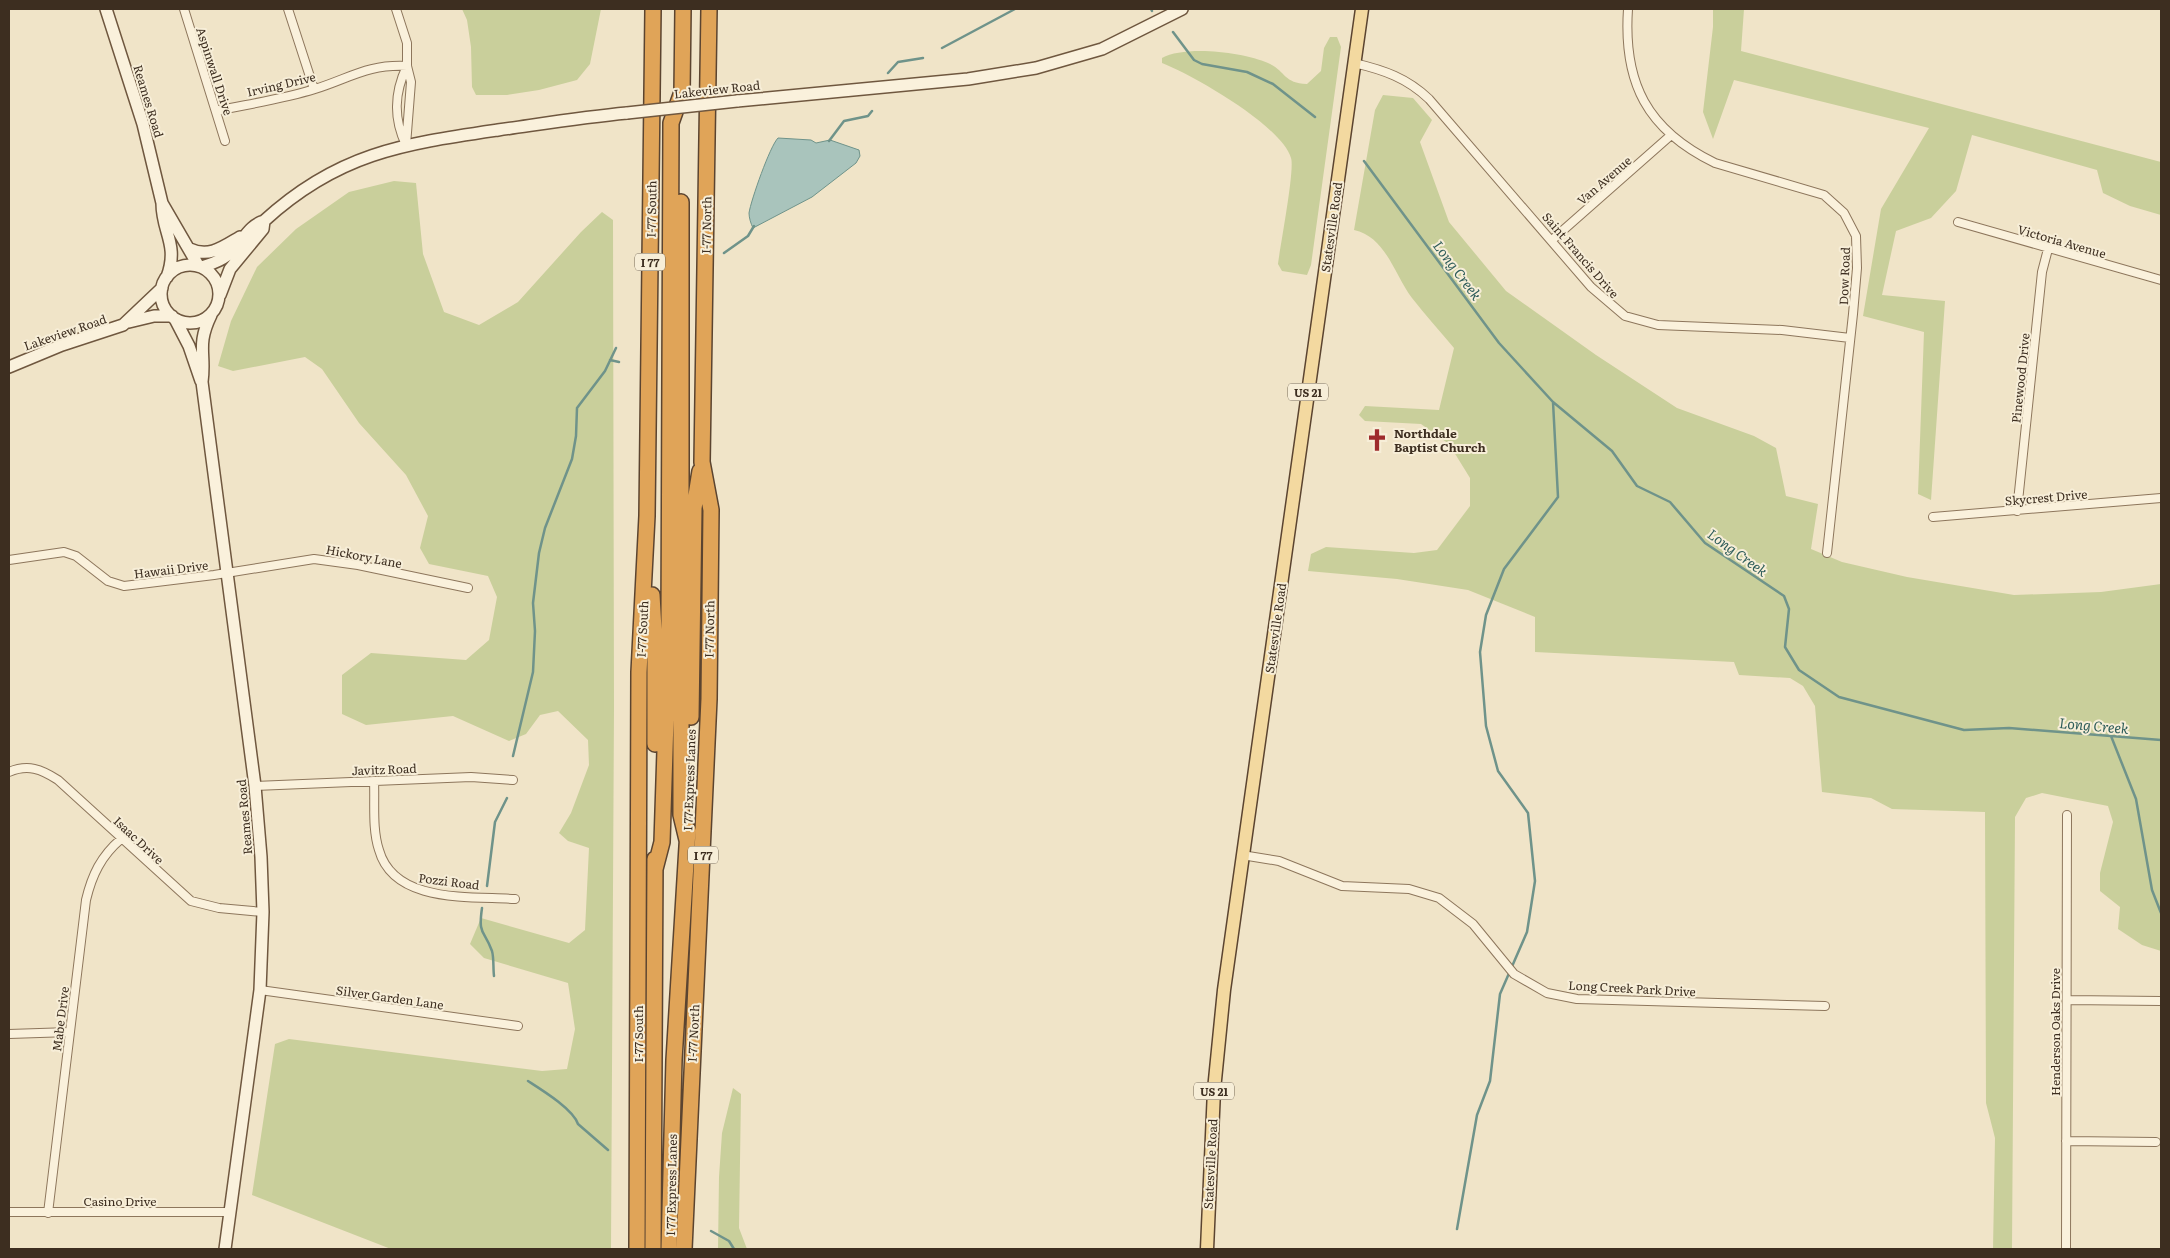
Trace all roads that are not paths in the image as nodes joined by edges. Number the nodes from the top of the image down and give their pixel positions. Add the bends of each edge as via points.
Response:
1 (106, 9) edge
2 (184, 9) edge
3 (288, 9) edge
4 (396, 9) edge
5 (653, 9) edge
6 (672, 9) edge
7 (683, 9) edge
8 (709, 9) edge
9 (1182, 9) edge
10 (1362, 9) edge
11 (1628, 9) edge
12 (1354, 63) junction
13 (407, 66) junction
14 (677, 67) junction
15 (314, 89) junction
16 (677, 107) junction
17 (216, 111) junction
18 (1670, 136) junction
19 (226, 141) dead end
20 (406, 145) junction
21 (676, 147) junction
22 (162, 203) junction
23 (264, 221) junction
24 (1958, 222) dead end
25 (248, 232) junction
26 (1552, 240) junction
27 (190, 249) junction
28 (2048, 249) junction
29 (200, 266) junction
30 (167, 277) junction
31 (2161, 280) edge
32 (162, 288) junction
33 (219, 298) junction
34 (211, 315) junction
35 (174, 318) junction
36 (129, 322) junction
37 (1850, 338) junction
38 (9, 367) edge
39 (202, 382) junction
40 (702, 462) junction
41 (2161, 498) edge
42 (2017, 510) junction
43 (648, 516) junction
44 (1933, 517) dead end
45 (1827, 553) dead end
46 (9, 560) edge
47 (226, 572) junction
48 (468, 588) dead end
49 (9, 772) edge
50 (513, 780) dead end
51 (374, 781) junction
52 (255, 786) junction
53 (2067, 815) dead end
54 (121, 839) junction
55 (687, 840) junction
56 (1242, 855) junction
57 (655, 869) junction
58 (515, 899) dead end
59 (263, 912) junction
60 (260, 990) junction
61 (2067, 1000) junction
62 (2161, 1001) edge
63 (1825, 1006) dead end
64 (518, 1026) dead end
65 (70, 1032) junction
66 (9, 1034) edge
67 (2066, 1141) junction
68 (2156, 1142) dead end
69 (9, 1212) edge
70 (48, 1212) junction
71 (231, 1212) junction
72 (225, 1249) edge
73 (637, 1249) edge
74 (653, 1249) edge
75 (670, 1249) edge
76 (684, 1249) edge
77 (1207, 1249) edge
78 (2066, 1249) edge

1 - 22 main road, Reames Road via 143,124
2 - 17 street, Aspinwall Drive
3 - 15 street
4 - 13 street via 407,43
5 - 43 highway, I-77 South / I 77
6 - 14 highway
7 - 14 highway
8 - 40 highway, I-77 North / I 77
9 - 16 main road, Lakeview Road, bridge via 1102,49 1036,68 960,80
10 - 12 main road, Statesville Road / US 21
11 - 18 street, Dow Road via 1628,45 1633,74 1652,114
12 - 26 street, Saint Francis Drive via 1396,75 1418,88 1439,108
12 - 56 main road, Statesville Road / US 21
13 - 15 street, Irving Drive via 388,65 365,70
13 - 20 street via 400,81 397,118
14 - 16 highway via 672,93
15 - 17 street, Irving Drive
16 - 20 main road, Lakeview Road, bridge
16 - 21 highway via 671,123
17 - 19 street, Aspinwall Drive
18 - 26 street, Van Avenue
18 - 37 street, Dow Road via 1715,162 1814,191 1840,208 1851,225 1858,249
20 - 23 main road, Lakeview Road via 368,156 332,172
21 - 55 highway via 681,815
21 - 57 highway via 668,646 662,842
22 - 27 main road, Reames Road
22 - 30 main road, Reames Road via 172,255
23 - 25 main road, Lakeview Road via 256,223
23 - 33 main road, Lakeview Road via 263,229 230,269
24 - 28 street, Victoria Avenue
25 - 27 main road via 218,250 206,253
25 - 29 main road, Lakeview Road via 222,259
26 - 37 street, Saint Francis Drive via 1609,304 1635,320 1658,325 1782,330
27 - 29 main road, Reames Road
28 - 31 street, Victoria Avenue
28 - 42 street, Pinewood Drive via 2042,272
29 - 30 main road via 180,267
29 - 33 main road via 214,278
30 - 32 main road
32 - 35 main road via 163,302
32 - 36 main road, Lakeview Road
33 - 34 main road
34 - 35 main road via 192,323
34 - 39 main road, Reames Road via 202,336
35 - 36 main road, Lakeview Road via 154,316
35 - 39 main road, Reames Road via 189,346
36 - 38 main road, Lakeview Road
37 - 45 street, Dow Road
39 - 47 main road, Reames Road
40 - 55 highway, I 77 Express Lanes / I 77 via 694,508
40 - 76 highway, I-77 North / I 77 via 712,510 709,698
41 - 42 street, Skycrest Drive
42 - 44 street, Skycrest Drive
43 - 57 highway, I 77 Express Lanes / I 77 via 655,647
43 - 73 highway, I-77 South / I 77 via 640,672
46 - 47 street, Hawaii Drive via 64,552 76,556 108,581 124,586
47 - 48 street, Hickory Lane via 314,558
47 - 52 main road, Reames Road
49 - 54 street, Isaac Drive via 29,768 45,772 58,780
50 - 51 street, Javitz Road via 471,777
51 - 52 street, Javitz Road
51 - 58 street, Pozzi Road via 378,848 387,866 405,884 426,892
52 - 59 main road, Reames Road
53 - 61 street, Henderson Oaks Drive
54 - 59 street, Isaac Drive via 190,901 219,908
54 - 65 street, Mabe Drive via 102,858 90,884
55 - 75 highway, I 77 Express Lanes / I 77 via 674,1060
56 - 63 street, Long Creek Park Drive via 1279,861 1342,886 1409,889 1439,898 1473,924 1514,974 1547,993 1585,999
56 - 77 main road, Statesville Road / US 21 via 1217,1052
57 - 74 highway, I 77 Express Lanes / I 77
59 - 60 main road, Reames Road
60 - 64 street, Silver Garden Lane
60 - 71 main road, Reames Road
61 - 62 street
61 - 67 street, Henderson Oaks Drive
65 - 66 street
65 - 70 street, Mabe Drive
67 - 68 street
67 - 78 street, Henderson Oaks Drive
69 - 70 street, Casino Drive
70 - 71 street, Casino Drive
71 - 72 main road, Reames Road

